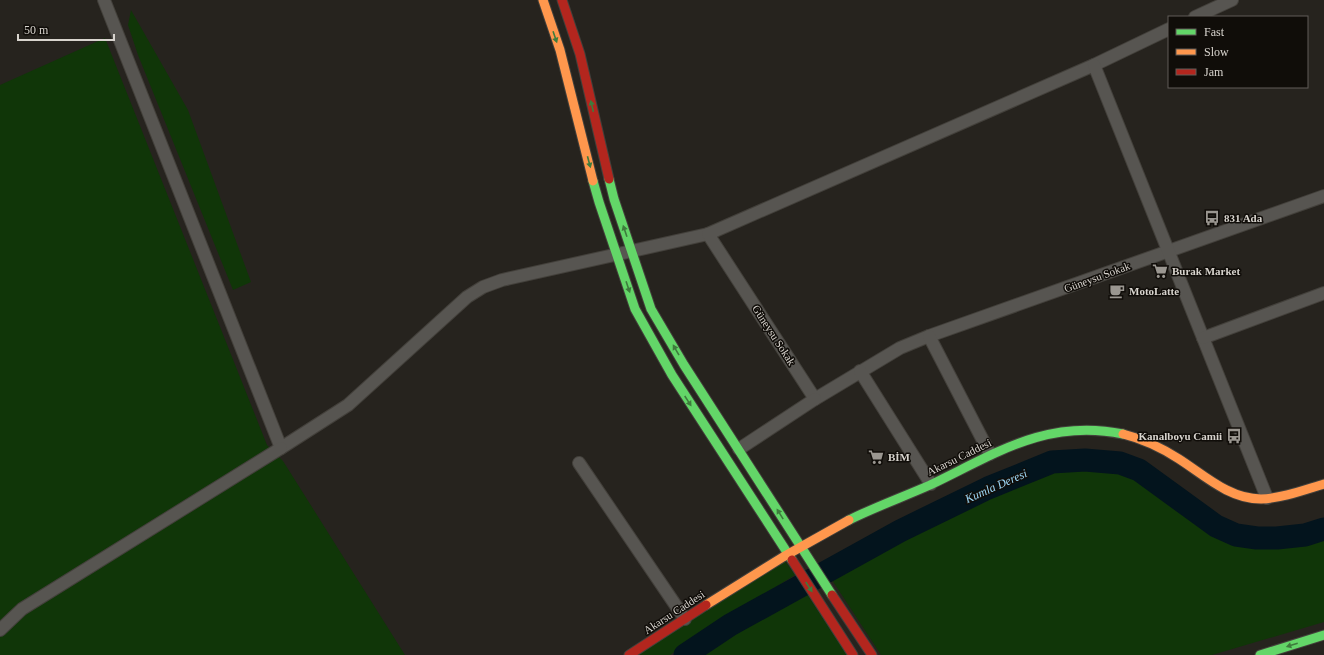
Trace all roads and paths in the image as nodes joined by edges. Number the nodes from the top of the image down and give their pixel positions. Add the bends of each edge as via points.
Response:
1 (104, 0) edge
2 (543, 0) edge
3 (562, 0) edge
4 (1232, 0) edge
5 (1197, 16) edge
6 (1168, 30) edge
7 (1094, 65) junction
8 (1324, 196) edge
9 (708, 234) junction
10 (632, 251) junction
11 (1168, 251) junction
12 (617, 254) junction
13 (1323, 297) edge
14 (929, 336) junction
15 (1203, 338) junction
16 (860, 371) junction
17 (815, 399) junction
18 (281, 448) junction
19 (739, 449) junction
20 (990, 454) junction
21 (579, 463) dead end
22 (931, 484) junction
23 (1324, 484) edge
24 (1267, 498) junction
25 (800, 547) junction
26 (788, 555) junction
27 (685, 619) junction
28 (0, 630) edge
29 (1324, 635) edge
30 (852, 654) edge
31 (629, 655) edge
32 (872, 655) edge
33 (1260, 655) edge

1 - 18 street
2 -> 12 main road via 560,50 599,202
10 -> 3 main road via 614,199 580,54
4 - 5 street
6 - 7 street
7 - 9 street
7 - 11 street
8 - 11 street, Güneysu Sokak
9 - 10 street
9 - 17 street, Güneysu Sokak
10 - 12 street
19 -> 10 main road via 651,309
11 - 14 street, Güneysu Sokak
11 - 15 street
12 - 18 street via 502,280 483,287 455,307 348,405
12 -> 26 main road via 635,309 672,375
13 - 15 street
14 - 16 street, Güneysu Sokak via 900,348
14 - 20 street
15 - 24 street
16 - 17 street, Güneysu Sokak
16 - 22 street
17 - 19 street
18 - 28 street via 22,609
25 -> 19 main road
20 - 22 main road, Akarsu Caddesi
20 - 24 main road, Akarsu Caddesi via 1020,442 1076,431 1121,433 1168,452 1231,491 1254,498
21 - 27 street
22 - 25 main road, Akarsu Caddesi via 838,526
23 - 24 main road, Akarsu Caddesi
25 - 26 main road, Akarsu Caddesi
25 - 32 main road
26 - 27 main road, Akarsu Caddesi
26 -> 30 main road
27 - 31 main road, Akarsu Caddesi
29 -> 33 main road

